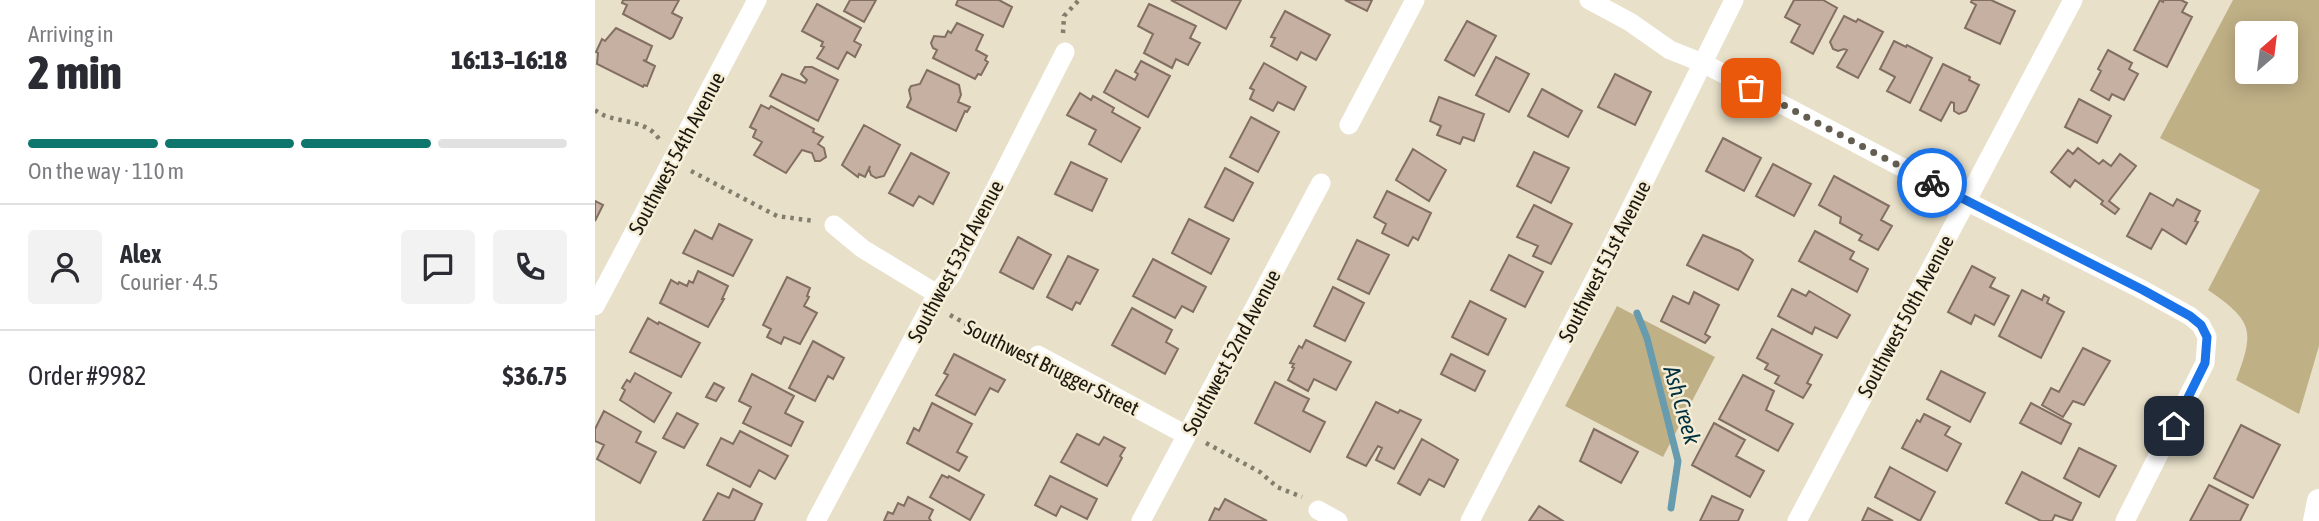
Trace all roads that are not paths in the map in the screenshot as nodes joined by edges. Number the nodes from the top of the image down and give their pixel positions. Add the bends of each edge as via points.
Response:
1 (757, 0) edge
2 (1415, 0) edge
3 (1589, 0) edge
4 (1734, 0) edge
5 (2073, 0) edge
6 (1065, 52) road end
7 (1703, 63) junction
8 (1349, 125) dead end
9 (1321, 183) dead end
10 (1966, 201) junction
11 (834, 225) road end
12 (937, 294) junction
13 (595, 306) edge
14 (1038, 355) road end
15 (1186, 435) junction
16 (2319, 501) edge
17 (1318, 510) road end
18 (816, 521) edge
19 (1141, 521) edge
20 (1338, 521) edge
21 (1470, 521) edge
22 (1797, 521) edge
23 (2125, 521) edge
24 (2315, 521) edge

1 - 13 street, Southwest 54th Avenue
2 - 8 street
3 - 7 street via 1670,50
4 - 7 street, Southwest 51st Avenue
5 - 10 street, Southwest 50th Avenue
6 - 12 street, Southwest 53rd Avenue
7 - 10 street
7 - 21 street, Southwest 51st Avenue
9 - 15 street, Southwest 52nd Avenue
10 - 22 street, Southwest 50th Avenue
10 - 23 street via 2190,316 2207,337 2198,379
11 - 12 street via 863,249
12 - 18 street, Southwest 53rd Avenue
14 - 15 street, Southwest Brugger Street
15 - 19 street, Southwest 52nd Avenue
16 - 24 street
17 - 20 street

